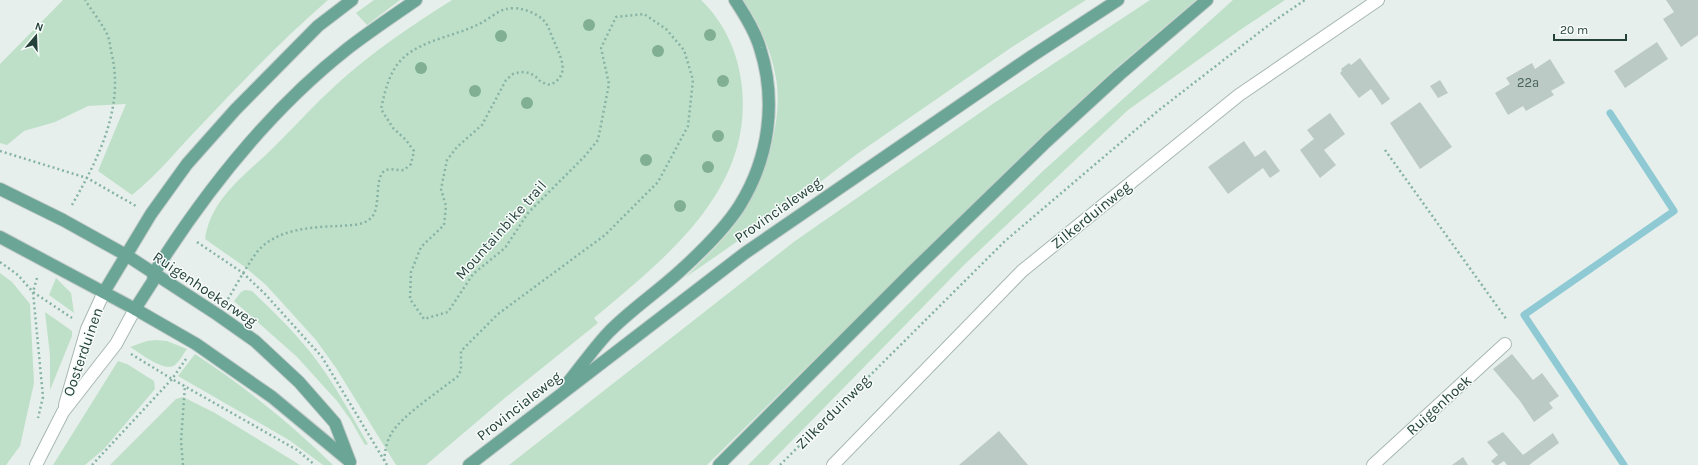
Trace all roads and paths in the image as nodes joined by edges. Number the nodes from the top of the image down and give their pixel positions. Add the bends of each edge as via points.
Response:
1 (85, 0) edge
2 (352, 0) edge
3 (416, 0) edge
4 (735, 0) edge
5 (1118, 0) edge
6 (1207, 0) edge
7 (1305, 0) edge
8 (1378, 0) edge
9 (1385, 150) dead end
10 (0, 151) edge
11 (0, 189) edge
12 (0, 237) edge
13 (126, 256) junction
14 (0, 262) edge
15 (154, 273) junction
16 (243, 274) joint
17 (104, 292) junction
18 (135, 308) junction
19 (1507, 320) dead end
20 (1506, 344) dead end
21 (184, 385) junction
22 (551, 403) junction
23 (63, 412) junction
24 (37, 423) dead end
25 (384, 461) junction
26 (352, 463) edge
27 (36, 465) edge
28 (92, 465) edge
29 (183, 465) edge
30 (315, 465) edge
31 (387, 465) edge
32 (469, 465) edge
33 (719, 465) edge
34 (780, 465) edge
35 (833, 465) edge
36 (1374, 465) edge

1 - 10 path via 107,35 114,65 115,92 112,115 105,137 87,178
2 - 13 main road via 318,26 235,110 187,164 151,214
3 - 15 main road via 346,50 296,95 253,139 180,231
4 - 22 main road via 760,47 768,82 768,127 756,174 739,205 713,238 680,272 608,333
5 - 22 main road, Provincialeweg via 916,134 745,253
6 - 33 main road via 1047,141
7 - 34 path, Zilkerduinweg via 1159,110 1005,241
8 - 35 street, Zilkerduinweg via 1239,96 1022,271
9 - 19 path
11 - 13 main road, Ruigenhoekerweg via 63,220
12 - 17 main road, Ruigenhoekerweg
13 - 15 main road, Ruigenhoekerweg
13 - 17 main road
14 - 24 path, Oosterduinen via 18,275 33,292 43,396
15 - 18 main road via 153,281
15 - 26 main road, Ruigenhoekerweg via 255,341 299,382 335,423
16 - 25 path, Ruigenhoekerweg via 265,294 322,357
16 - 25 path, Mountainbike trail via 257,252 282,234 362,223 370,219 377,207 382,173 386,170 407,169 414,151 393,128 381,109 386,87 396,67 417,48 465,32 506,9 520,8 535,14 545,23 559,53 563,71 557,82 550,85 541,82 530,73 513,74 506,80 482,125 457,147 447,160 441,189 446,206 444,224 421,247 411,272 410,299 424,319 448,312 473,274 505,248 528,213 598,140 609,84 601,48 616,17 644,14 666,28 684,50 693,80 688,126 658,182 605,235 498,314 461,352 461,370 458,376 400,422 386,446
17 - 18 main road, Ruigenhoekerweg
17 - 23 street, Oosterduinen via 87,329
18 - 23 street, Oosterduinen via 116,344
18 - 26 main road, Ruigenhoekerweg via 196,344 272,397
20 - 36 street, Ruigenhoek
21 - 28 path via 172,379
21 - 29 path via 181,441
21 - 30 path via 297,450
22 - 32 main road, Provincialeweg
23 - 27 street, Oosterduinen
25 - 31 path, Ruigenhoekerweg

